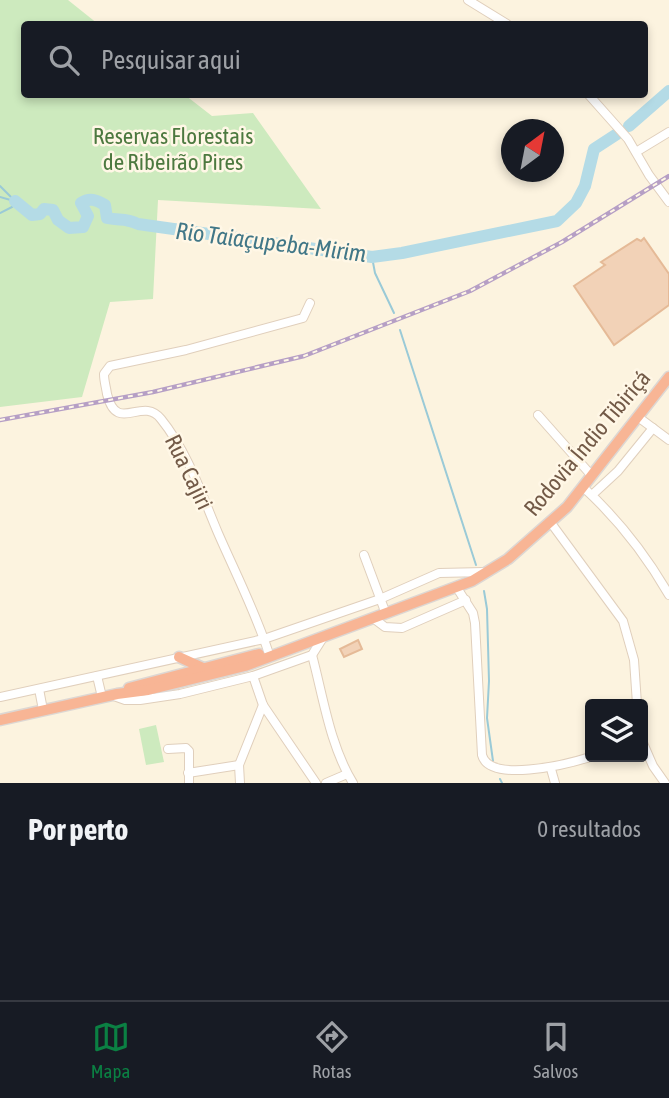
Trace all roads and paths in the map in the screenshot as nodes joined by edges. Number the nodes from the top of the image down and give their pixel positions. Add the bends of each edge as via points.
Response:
1 (468, 0) edge
2 (502, 21) edge
3 (592, 98) edge
4 (669, 132) edge
5 (636, 152) junction
6 (669, 202) edge
7 (310, 303) dead end
8 (669, 377) edge
9 (538, 415) dead end
10 (638, 417) junction
11 (653, 428) junction
12 (669, 440) edge
13 (592, 476) junction
14 (587, 491) junction
15 (551, 523) junction
16 (364, 555) dead end
17 (488, 572) junction
18 (457, 587) junction
19 (669, 595) edge
20 (380, 599) junction
21 (466, 600) junction
22 (386, 614) junction
23 (373, 618) junction
24 (324, 636) junction
25 (290, 637) junction
26 (264, 639) junction
27 (311, 641) junction
28 (268, 651) junction
29 (312, 655) junction
30 (180, 657) junction
31 (203, 668) junction
32 (97, 676) junction
33 (253, 676) junction
34 (39, 689) junction
35 (110, 695) junction
36 (0, 698) edge
37 (637, 699) edge
38 (264, 705) junction
39 (43, 710) junction
40 (0, 720) edge
41 (168, 748) dead end
42 (648, 754) edge
43 (585, 759) edge
44 (239, 765) junction
45 (551, 769) junction
46 (347, 774) junction
47 (189, 778) edge
48 (240, 783) edge
49 (316, 783) edge
50 (326, 783) edge
51 (353, 783) edge
52 (555, 783) edge
53 (665, 783) edge

1 - 2 street
3 - 5 street
4 - 5 street
5 - 6 street
7 - 26 street, Rua Cajiri via 303,318 110,366 104,378 116,412 149,410 163,420 194,476
8 - 10 highway, Rodovia Índio Tibiriçá
9 - 13 street
10 - 11 street
10 - 13 highway, Rodovia Índio Tibiriçá
11 - 12 street
11 - 14 street via 618,471
13 - 14 highway, Rodovia Índio Tibiriçá
14 - 15 highway, Rodovia Índio Tibiriçá
14 - 19 street via 637,547
15 - 17 highway, Rodovia Índio Tibiriçá
15 - 37 street via 624,621 634,660
16 - 20 street
17 - 18 highway, Rodovia Índio Tibiriçá
17 - 20 street via 439,573
18 - 21 street
18 - 22 highway, Rodovia Índio Tibiriçá
20 - 22 street
20 - 25 street
21 - 23 street via 402,628 385,627
21 - 45 street via 475,623 485,766 502,776
22 - 23 highway, Rodovia Índio Tibiriçá
23 - 24 highway, Rodovia Índio Tibiriçá
24 - 27 highway, Rodovia Índio Tibiriçá
24 - 29 street
25 - 26 street
25 - 27 highway, Rodovia Índio Tibiriçá
25 - 28 highway, Rodovia Índio Tibiriçá
26 - 28 street, Rua Cajiri
26 - 30 street
27 - 35 highway, Rodovia Índio Tibiriçá via 232,669
28 - 31 highway, Rodovia Índio Tibiriçá
29 - 33 street
29 - 46 street
30 - 31 highway
30 - 32 street
31 - 35 highway, Rodovia Índio Tibiriçá
32 - 34 street
32 - 35 street
33 - 35 street via 140,700
33 - 38 street
34 - 36 street
34 - 39 street
35 - 39 highway, Rodovia Índio Tibiriçá
38 - 44 street
38 - 49 street
39 - 40 highway, Rodovia Índio Tibiriçá
41 - 47 street via 188,749
42 - 53 street
43 - 45 street
44 - 47 street
44 - 48 street
45 - 52 street
46 - 50 street
46 - 51 street

